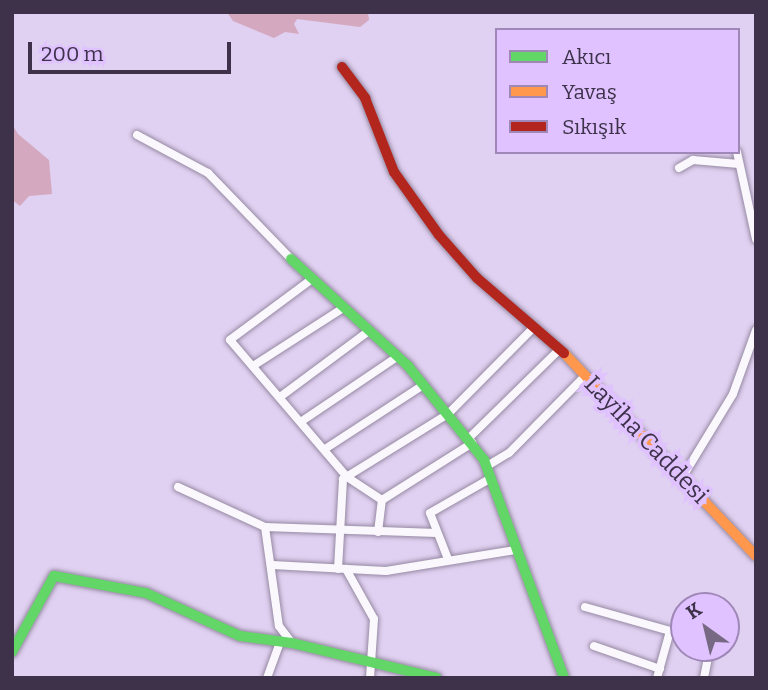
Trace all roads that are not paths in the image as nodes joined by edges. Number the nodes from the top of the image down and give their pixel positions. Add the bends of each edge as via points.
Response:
1 (342, 67) dead end
2 (137, 135) dead end
3 (737, 154) edge
4 (739, 164) junction
5 (679, 168) dead end
6 (756, 239) edge
7 (291, 259) joint
8 (312, 279) junction
9 (342, 308) junction
10 (534, 327) junction
11 (756, 330) edge
12 (369, 331) junction
13 (755, 345) edge
14 (560, 349) junction
15 (397, 357) junction
16 (253, 366) junction
17 (585, 376) junction
18 (424, 384) junction
19 (280, 397) junction
20 (448, 414) junction
21 (302, 421) junction
22 (470, 440) junction
23 (324, 449) junction
24 (487, 466) junction
25 (347, 477) junction
26 (491, 478) junction
27 (682, 478) junction
28 (178, 487) dead end
29 (382, 500) junction
30 (264, 527) junction
31 (340, 529) junction
32 (378, 532) junction
33 (437, 533) junction
34 (515, 550) junction
35 (754, 550) edge
36 (449, 559) junction
37 (272, 565) junction
38 (342, 569) junction
39 (586, 607) dead end
40 (292, 643) junction
41 (279, 645) junction
42 (594, 646) dead end
43 (12, 652) edge
44 (373, 664) junction
45 (405, 673) edge
46 (659, 673) edge
47 (267, 678) edge
48 (370, 678) edge
49 (437, 678) edge
50 (564, 678) edge

1 - 10 street, Layiha Caddesi via 365,98 394,173 410,198 477,278
2 - 7 street via 208,173
3 - 4 street
4 - 5 street via 693,160
4 - 6 street
7 - 8 street
8 - 9 street
8 - 16 street via 230,340
9 - 12 street
9 - 16 street
10 - 14 street, Layiha Caddesi
10 - 20 street
11 - 13 street
12 - 15 street
12 - 19 street
13 - 27 street via 733,394
14 - 17 street, Layiha Caddesi
14 - 22 street
15 - 18 street
15 - 21 street
16 - 19 street
17 - 24 street via 509,453
17 - 27 street, Layiha Caddesi
18 - 20 street
18 - 23 street
19 - 21 street
20 - 22 street
20 - 25 street
21 - 23 street
22 - 24 street
22 - 29 street
23 - 25 street
24 - 26 street
25 - 29 street
25 - 31 street via 343,480
26 - 33 street via 430,513
26 - 34 street
27 - 35 street, Layiha Caddesi
28 - 30 street
29 - 32 street
30 - 31 street
30 - 37 street
31 - 32 street
31 - 38 street
32 - 33 street
33 - 36 street
34 - 36 street
34 - 50 street
36 - 38 street via 386,570
37 - 38 street
37 - 40 street via 279,626
38 - 44 street via 374,619
39 - 46 street via 670,631
40 - 41 street
40 - 44 street
41 - 43 street via 240,636 146,593 54,576
41 - 47 street
42 - 46 street
44 - 45 street
44 - 48 street
45 - 49 street

